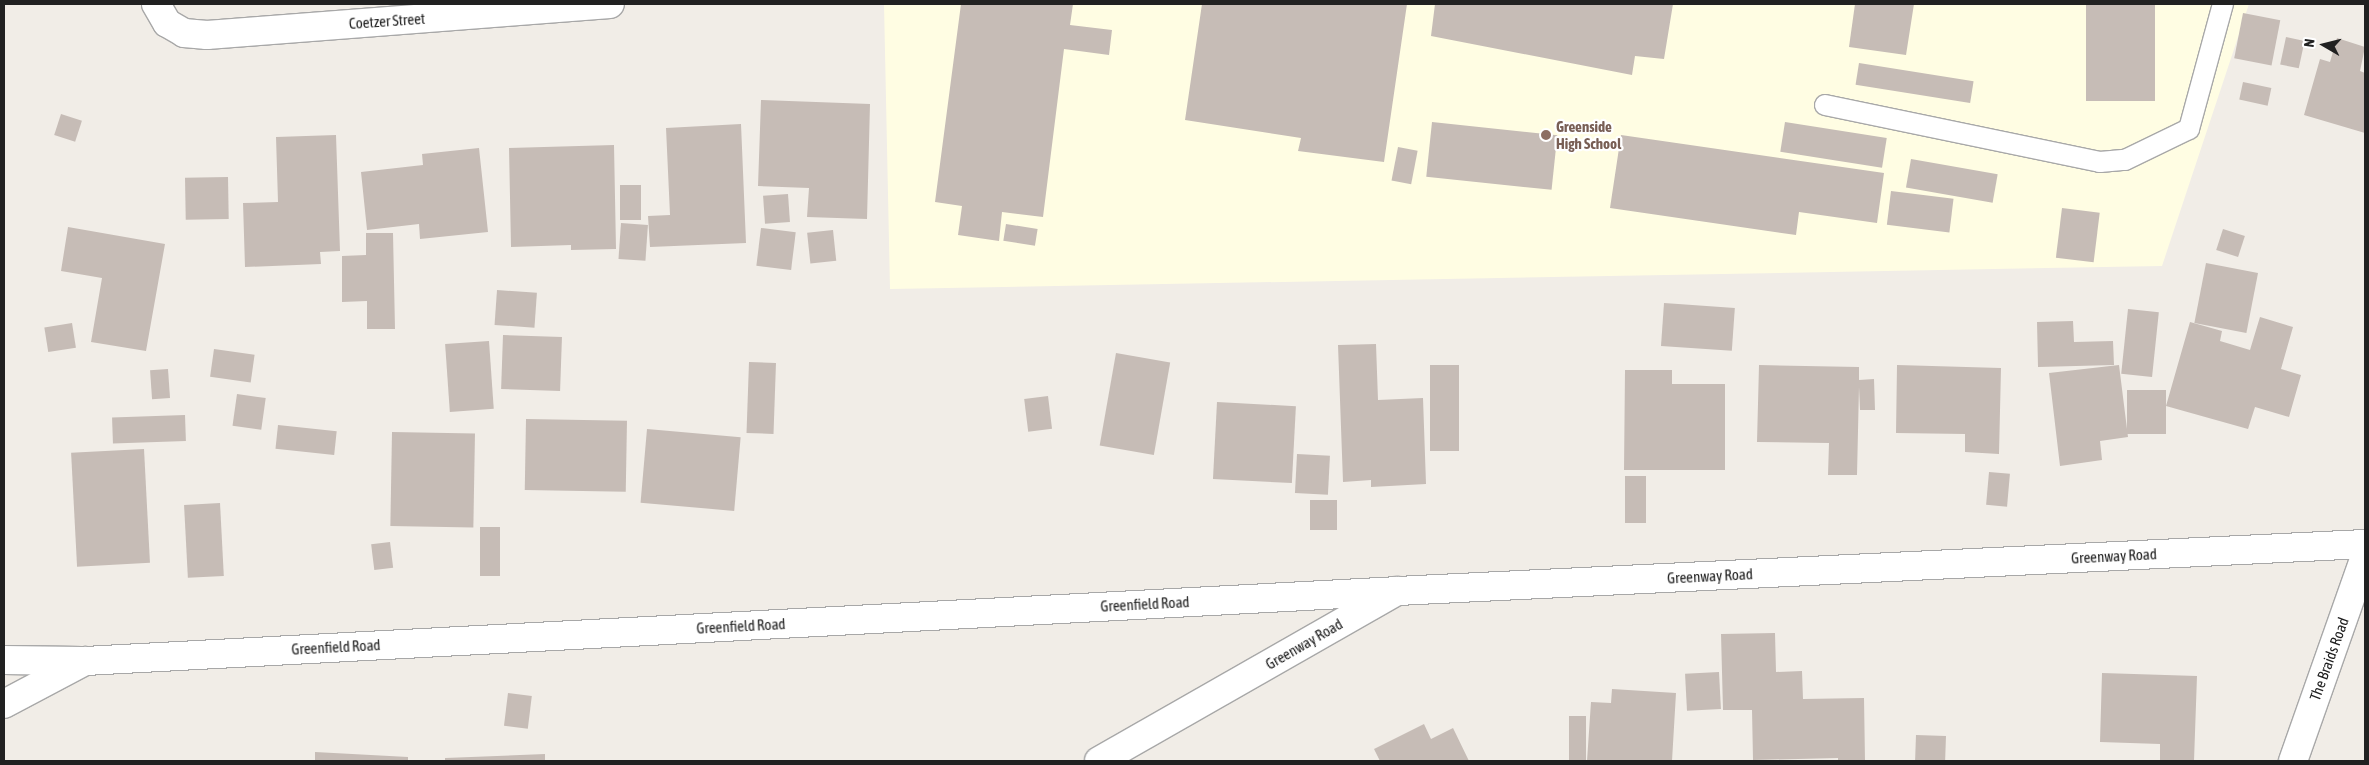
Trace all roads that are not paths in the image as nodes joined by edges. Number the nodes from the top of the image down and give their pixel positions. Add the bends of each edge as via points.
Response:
1 (610, 4) edge
2 (2223, 4) edge
3 (162, 13) edge
4 (1825, 105) dead end
5 (2365, 544) edge
6 (2365, 557) edge
7 (1397, 591) junction
8 (4, 660) edge
9 (84, 661) junction
10 (4, 704) edge
11 (1099, 761) edge
12 (2293, 761) edge

1 - 3 street, Coetzer Street via 207,35 184,33
2 - 4 lane via 2189,129 2125,160 2100,162
5 - 7 street, Greenway Road
6 - 12 street, The Braids Road
7 - 9 street, Greenfield Road
7 - 11 street, Greenway Road
8 - 9 street, Greenfield Road
9 - 10 street, Greenfield Road

